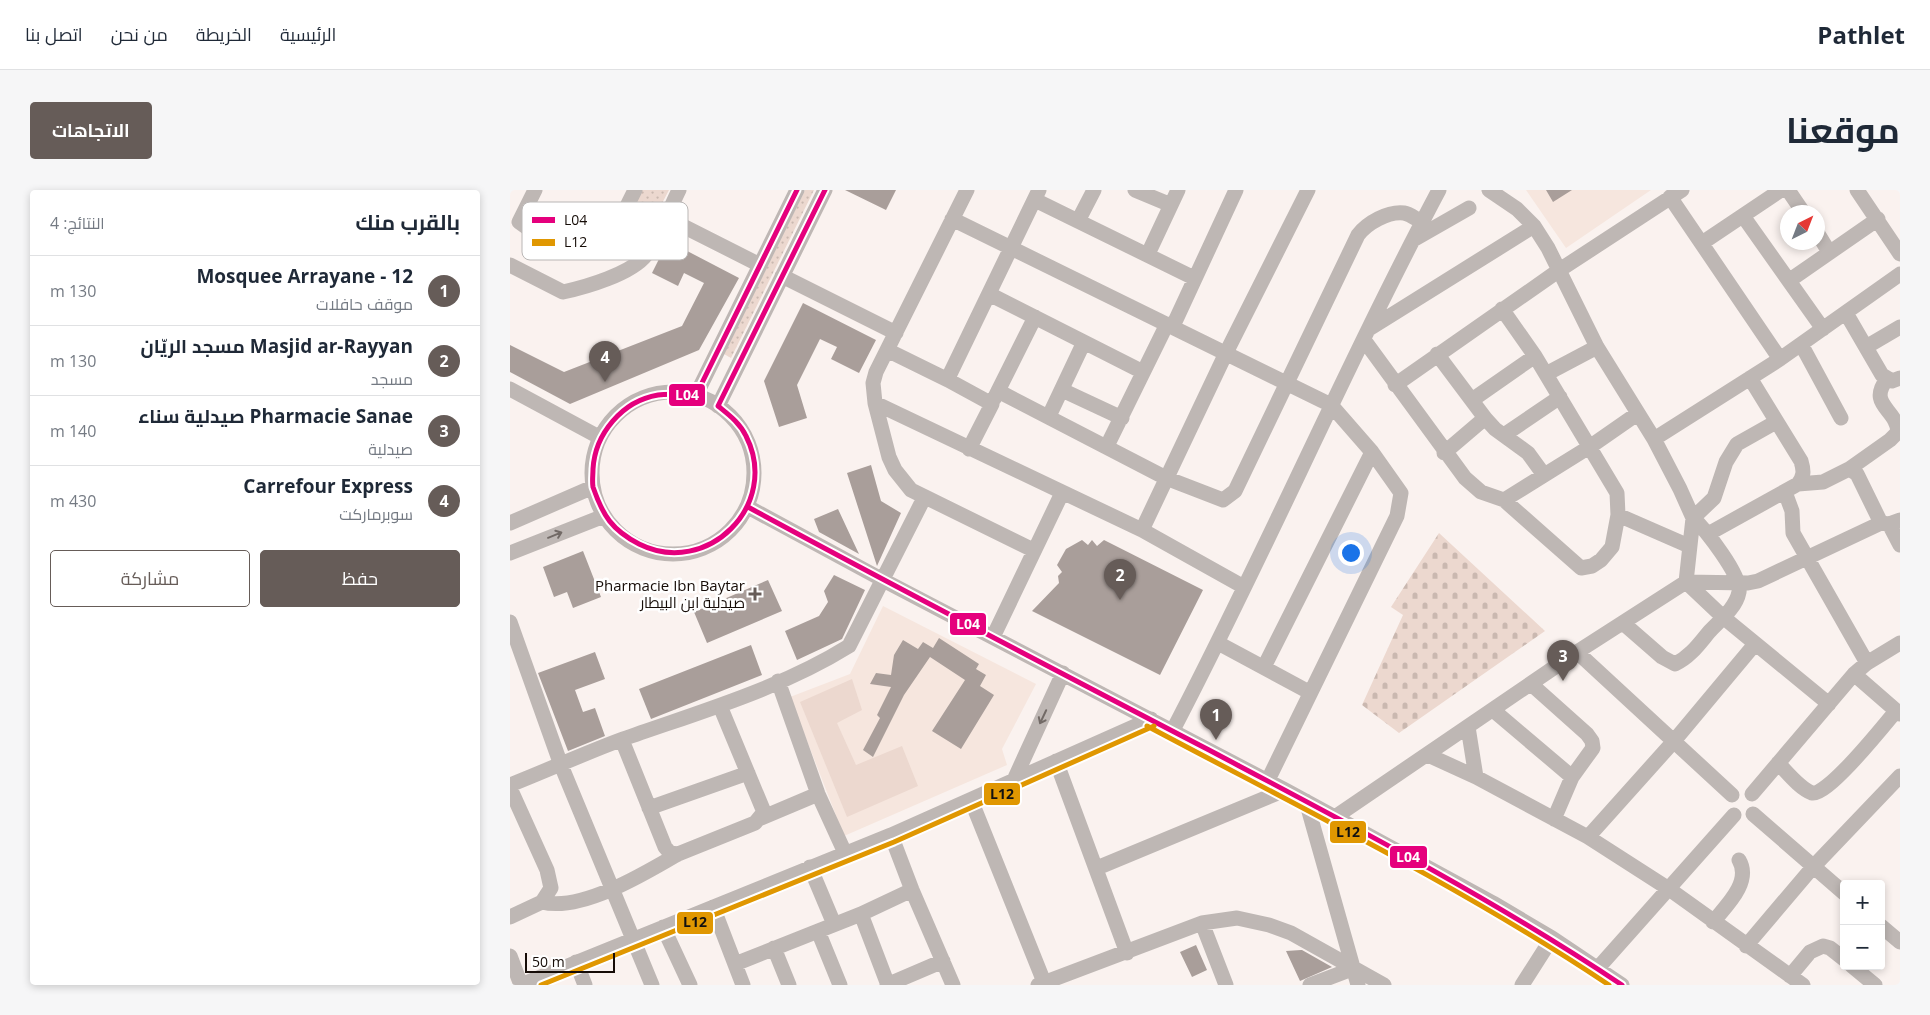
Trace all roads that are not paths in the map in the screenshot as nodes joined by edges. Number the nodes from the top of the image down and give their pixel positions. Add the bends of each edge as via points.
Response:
1 (535, 190) edge
2 (636, 190) edge
3 (679, 190) edge
4 (797, 190) edge
5 (825, 190) edge
6 (967, 190) edge
7 (1094, 190) edge
8 (1135, 190) edge
9 (1178, 190) edge
10 (1236, 190) edge
11 (1308, 190) edge
12 (1439, 190) edge
13 (1489, 190) edge
14 (1781, 190) edge
15 (1788, 190) edge
16 (1857, 190) edge
17 (1676, 194) edge
18 (1037, 195) edge
19 (529, 202) edge
20 (630, 202) edge
21 (673, 202) edge
22 (1171, 205) junction
23 (1798, 205) edge
24 (1469, 208) dead end
25 (1743, 216) junction
26 (952, 219) junction
27 (1878, 219) junction
28 (1078, 221) junction
29 (1422, 222) junction
30 (1534, 226) junction
31 (688, 229) edge
32 (1413, 240) junction
33 (1702, 243) junction
34 (1825, 245) edge
35 (1011, 248) junction
36 (1829, 252) junction
37 (1148, 254) junction
38 (1900, 254) edge
39 (642, 260) edge
40 (510, 265) edge
41 (760, 265) junction
42 (1558, 271) junction
43 (1900, 274) edge
44 (782, 276) junction
45 (1194, 278) junction
46 (1790, 280) junction
47 (989, 294) junction
48 (1502, 309) junction
49 (1846, 313) junction
50 (1035, 317) junction
51 (1170, 325) junction
52 (1900, 328) edge
53 (1823, 329) junction
54 (896, 333) junction
55 (1367, 334) junction
56 (1084, 342) junction
57 (1801, 344) junction
58 (1598, 347) junction
59 (1866, 348) junction
60 (887, 350) junction
61 (1226, 354) junction
62 (1437, 354) junction
63 (1535, 356) junction
64 (1780, 359) junction
65 (1143, 372) junction
66 (1546, 374) junction
67 (1750, 378) junction
68 (1894, 378) edge
69 (948, 380) junction
70 (1286, 381) junction
71 (1395, 385) junction
72 (510, 389) edge
73 (1062, 390) junction
74 (696, 395) junction
75 (1560, 397) junction
76 (995, 398) junction
77 (1472, 400) junction
78 (875, 403) junction
79 (1331, 405) junction
80 (718, 406) junction
81 (1637, 414) junction
82 (1049, 416) junction
83 (1122, 418) junction
84 (1485, 418) junction
85 (1841, 418) dead end
86 (1776, 422) junction
87 (1504, 435) junction
88 (599, 437) junction
89 (1654, 439) junction
90 (1107, 446) junction
91 (1590, 446) junction
92 (968, 448) junction
93 (1372, 452) junction
94 (1444, 453) junction
95 (1849, 469) junction
96 (1544, 475) junction
97 (1166, 478) junction
98 (1798, 484) junction
99 (593, 487) junction
100 (1785, 492) junction
101 (1062, 493) junction
102 (924, 498) junction
103 (1504, 500) junction
104 (748, 507) junction
105 (1618, 515) junction
106 (604, 516) junction
107 (1693, 518) junction
108 (1890, 522) edge
109 (510, 524) edge
110 (1142, 530) junction
111 (1708, 534) junction
112 (1900, 545) edge
113 (1689, 546) junction
114 (1033, 550) junction
115 (510, 553) edge
116 (1808, 559) junction
117 (883, 580) junction
118 (1686, 582) junction
119 (1739, 583) junction
120 (1244, 587) junction
121 (1723, 617) junction
122 (510, 622) edge
123 (1623, 623) junction
124 (993, 637) junction
125 (1218, 643) junction
126 (1900, 643) edge
127 (1755, 644) junction
128 (1577, 652) junction
129 (516, 654) edge
130 (1867, 663) junction
131 (1264, 667) junction
132 (1063, 673) junction
133 (1854, 674) junction
134 (778, 681) junction
135 (1531, 684) junction
136 (1309, 692) junction
137 (1829, 704) junction
138 (720, 706) junction
139 (1493, 710) junction
140 (1898, 713) edge
141 (1151, 719) junction
142 (1468, 727) junction
143 (1173, 730) junction
144 (622, 740) junction
145 (1674, 741) junction
146 (1428, 755) junction
147 (1056, 761) junction
148 (1778, 762) junction
149 (561, 764) junction
150 (748, 773) junction
151 (1900, 776) edge
152 (1476, 777) junction
153 (1572, 777) junction
154 (1014, 780) junction
155 (1268, 780) junction
156 (510, 787) edge
157 (1285, 790) junction
158 (818, 794) junction
159 (1752, 794) junction
160 (1732, 795) junction
161 (972, 800) junction
162 (1306, 801) junction
163 (649, 808) junction
164 (1753, 814) junction
165 (1734, 815) junction
166 (1335, 817) junction
167 (762, 818) junction
168 (1554, 819) junction
169 (891, 835) junction
170 (1588, 837) junction
171 (845, 853) junction
172 (678, 854) junction
173 (1739, 860) dead end
174 (810, 867) junction
175 (1813, 867) junction
176 (1097, 868) junction
177 (612, 888) junction
178 (1669, 889) junction
179 (912, 890) junction
180 (1840, 890) edge
181 (542, 902) junction
182 (713, 907) junction
183 (861, 914) junction
184 (510, 917) edge
185 (1713, 922) junction
186 (1202, 923) junction
187 (834, 924) junction
188 (663, 927) junction
189 (1885, 929) edge
190 (818, 931) junction
191 (633, 938) junction
192 (1552, 938) junction
193 (1900, 942) edge
194 (1746, 946) junction
195 (774, 948) junction
196 (1127, 953) junction
197 (510, 956) edge
198 (1840, 956) edge
199 (576, 962) junction
200 (943, 962) junction
201 (735, 964) junction
202 (1598, 968) junction
203 (1352, 969) junction
204 (1857, 970) edge
205 (1790, 976) junction
206 (893, 984) edge
207 (1041, 984) edge
208 (1618, 984) edge
209 (521, 985) edge
210 (585, 985) edge
211 (652, 985) edge
212 (690, 985) edge
213 (743, 985) edge
214 (790, 985) edge
215 (840, 985) edge
216 (953, 985) edge
217 (1226, 985) edge
218 (1310, 985) edge
219 (1358, 985) edge
220 (1384, 985) edge
221 (1522, 985) edge
222 (1802, 985) edge
223 (1875, 985) edge

1 - 19 street
2 - 20 street
3 - 21 street
4 - 41 street
5 - 44 street
6 - 26 street
7 - 28 street
8 - 22 street
9 - 22 street
10 - 45 street
11 - 61 street
12 - 29 street
13 - 30 street via 1517,209
14 - 25 street
15 - 23 street
16 - 27 street
17 - 33 street
17 - 42 street
18 - 28 street
18 - 35 street
22 - 37 street
24 - 32 street
25 - 33 street
25 - 46 street
26 - 35 street
26 - 54 street
27 - 36 street
27 - 38 street
28 - 37 street
29 - 32 street
29 - 70 street via 1406,213 1396,213 1365,226 1350,248
30 - 42 street
30 - 55 street
31 - 41 street
32 - 55 street
33 - 64 street
34 - 36 street
35 - 47 street
35 - 51 street
36 - 46 street
37 - 45 street
39 - 40 street via 636,266 562,292
41 - 74 street
42 - 48 street
42 - 58 street
43 - 49 street
44 - 54 street
44 - 80 street
45 - 51 street
46 - 53 street
47 - 50 street
47 - 69 street
48 - 62 street
48 - 63 street
49 - 53 street
49 - 59 street
50 - 56 street
50 - 76 street
51 - 61 street
51 - 65 street
52 - 59 street
53 - 57 street
54 - 60 street
55 - 71 street
55 - 79 street
56 - 65 street
56 - 73 street
57 - 64 street
57 - 85 street
58 - 66 street
58 - 81 street
59 - 68 street
60 - 69 street
60 - 78 street via 873,383
61 - 70 street
61 - 97 street
62 - 71 street
62 - 77 street
63 - 66 street
63 - 77 street
64 - 67 street
65 - 83 street
66 - 75 street
67 - 86 street
67 - 89 street
68 - 95 street via 1880,389 1879,397 1898,432
69 - 76 street
70 - 79 street
70 - 97 street via 1235,491 1224,500
71 - 94 street
72 - 88 street
73 - 82 street
73 - 83 street
74 - 80 street
74 - 88 street via 679,392 655,394 633,402 614,417
75 - 87 street
75 - 91 street
76 - 82 street
76 - 92 street
77 - 84 street
78 - 92 street
78 - 102 street via 895,470 911,490
79 - 93 street
79 - 120 street
80 - 104 street via 738,424 749,443 754,464 754,486
81 - 89 street
81 - 91 street
82 - 90 street
83 - 90 street
84 - 87 street
84 - 94 street
86 - 98 street via 1804,470
86 - 107 street via 1737,444 1726,462 1714,498
87 - 96 street via 1528,453
88 - 99 street via 593,460
89 - 107 street
90 - 97 street
91 - 96 street
91 - 105 street via 1617,493
92 - 101 street
93 - 131 street
93 - 136 street via 1401,493 1400,507
94 - 103 street via 1471,485
95 - 98 street via 1823,482
95 - 108 street via 1857,474
96 - 103 street
97 - 110 street
98 - 100 street
99 - 106 street
99 - 109 street
100 - 111 street
100 - 116 street via 1792,511 1793,533
101 - 110 street
101 - 114 street
102 - 114 street
102 - 117 street
103 - 105 street via 1581,568 1601,560 1612,547
104 - 106 street via 734,528 720,539 689,553 663,554 638,546 617,532
104 - 117 street
105 - 113 street
115 -> 106 street
107 - 111 street
107 - 113 street
108 - 112 street
108 - 116 street
110 - 120 street
111 - 119 street
113 - 118 street
114 - 124 street
116 - 119 street via 1758,581
116 - 130 street
117 - 124 street
117 - 134 street via 849,646
118 - 119 street
118 - 121 street
118 - 123 street
119 - 121 street via 1736,600
120 - 125 street
121 - 123 street via 1687,657 1675,664 1662,658
121 - 127 street
122 - 129 street
123 - 128 street
124 - 132 street
125 - 131 street
125 - 143 street
126 - 130 street
127 - 137 street
127 - 145 street
128 - 135 street
128 - 145 street
129 - 149 street
130 - 133 street
131 - 136 street
132 - 141 street
132 -> 154 street
133 - 137 street
133 - 140 street
134 - 138 street
134 - 158 street
135 - 139 street
135 - 153 street via 1592,741 1594,748 1591,754
136 - 155 street
137 - 148 street
138 - 144 street
138 - 150 street
139 - 142 street
139 - 153 street
140 - 148 street via 1820,793 1807,790
141 - 143 street
141 - 147 street
142 - 146 street
142 - 152 street
143 - 155 street
144 - 149 street
144 - 163 street
145 - 160 street
145 - 170 street
146 - 152 street
146 - 166 street
147 - 154 street
147 - 176 street
148 - 159 street
149 - 156 street
149 - 177 street
150 - 163 street
150 - 167 street via 764,812
151 - 175 street
152 - 168 street
153 - 168 street
154 - 161 street
155 - 157 street
156 - 181 street via 551,881 549,894
157 - 162 street
157 - 176 street
158 - 167 street
158 - 171 street
159 - 160 street via 1746,790
159 - 164 street via 1757,808
160 - 165 street via 1729,806
161 - 169 street
161 - 207 street
162 - 166 street
162 - 203 street
163 - 172 street via 667,851
164 - 165 street via 1744,818
164 - 175 street
165 - 178 street
166 - 192 street
167 - 172 street
168 - 170 street
169 - 171 street
169 - 179 street
170 - 178 street
171 - 174 street
172 - 177 street
173 - 185 street via 1743,870 1741,883
174 - 182 street
174 - 187 street
175 - 180 street
175 - 194 street
176 - 196 street
177 - 181 street via 575,902
177 - 191 street
178 - 185 street
178 - 202 street
179 - 183 street
179 - 200 street
181 - 184 street
182 - 188 street
182 - 201 street
183 - 187 street
183 - 206 street
185 - 194 street
186 - 196 street
186 - 203 street via 1237,918 1269,925 1291,933
186 - 217 street
187 - 190 street
188 - 191 street
188 - 212 street
189 - 193 street
190 - 195 street
190 - 215 street
191 - 199 street
191 - 211 street
192 - 202 street
192 - 221 street
194 - 205 street
195 - 201 street
195 - 214 street
196 - 207 street
197 - 209 street
198 - 205 street via 1823,946 1810,952
199 - 209 street
199 - 210 street
200 - 206 street
200 - 216 street
201 - 213 street
202 - 208 street
203 - 218 street
203 - 219 street
203 - 220 street
204 - 223 street
205 - 222 street

